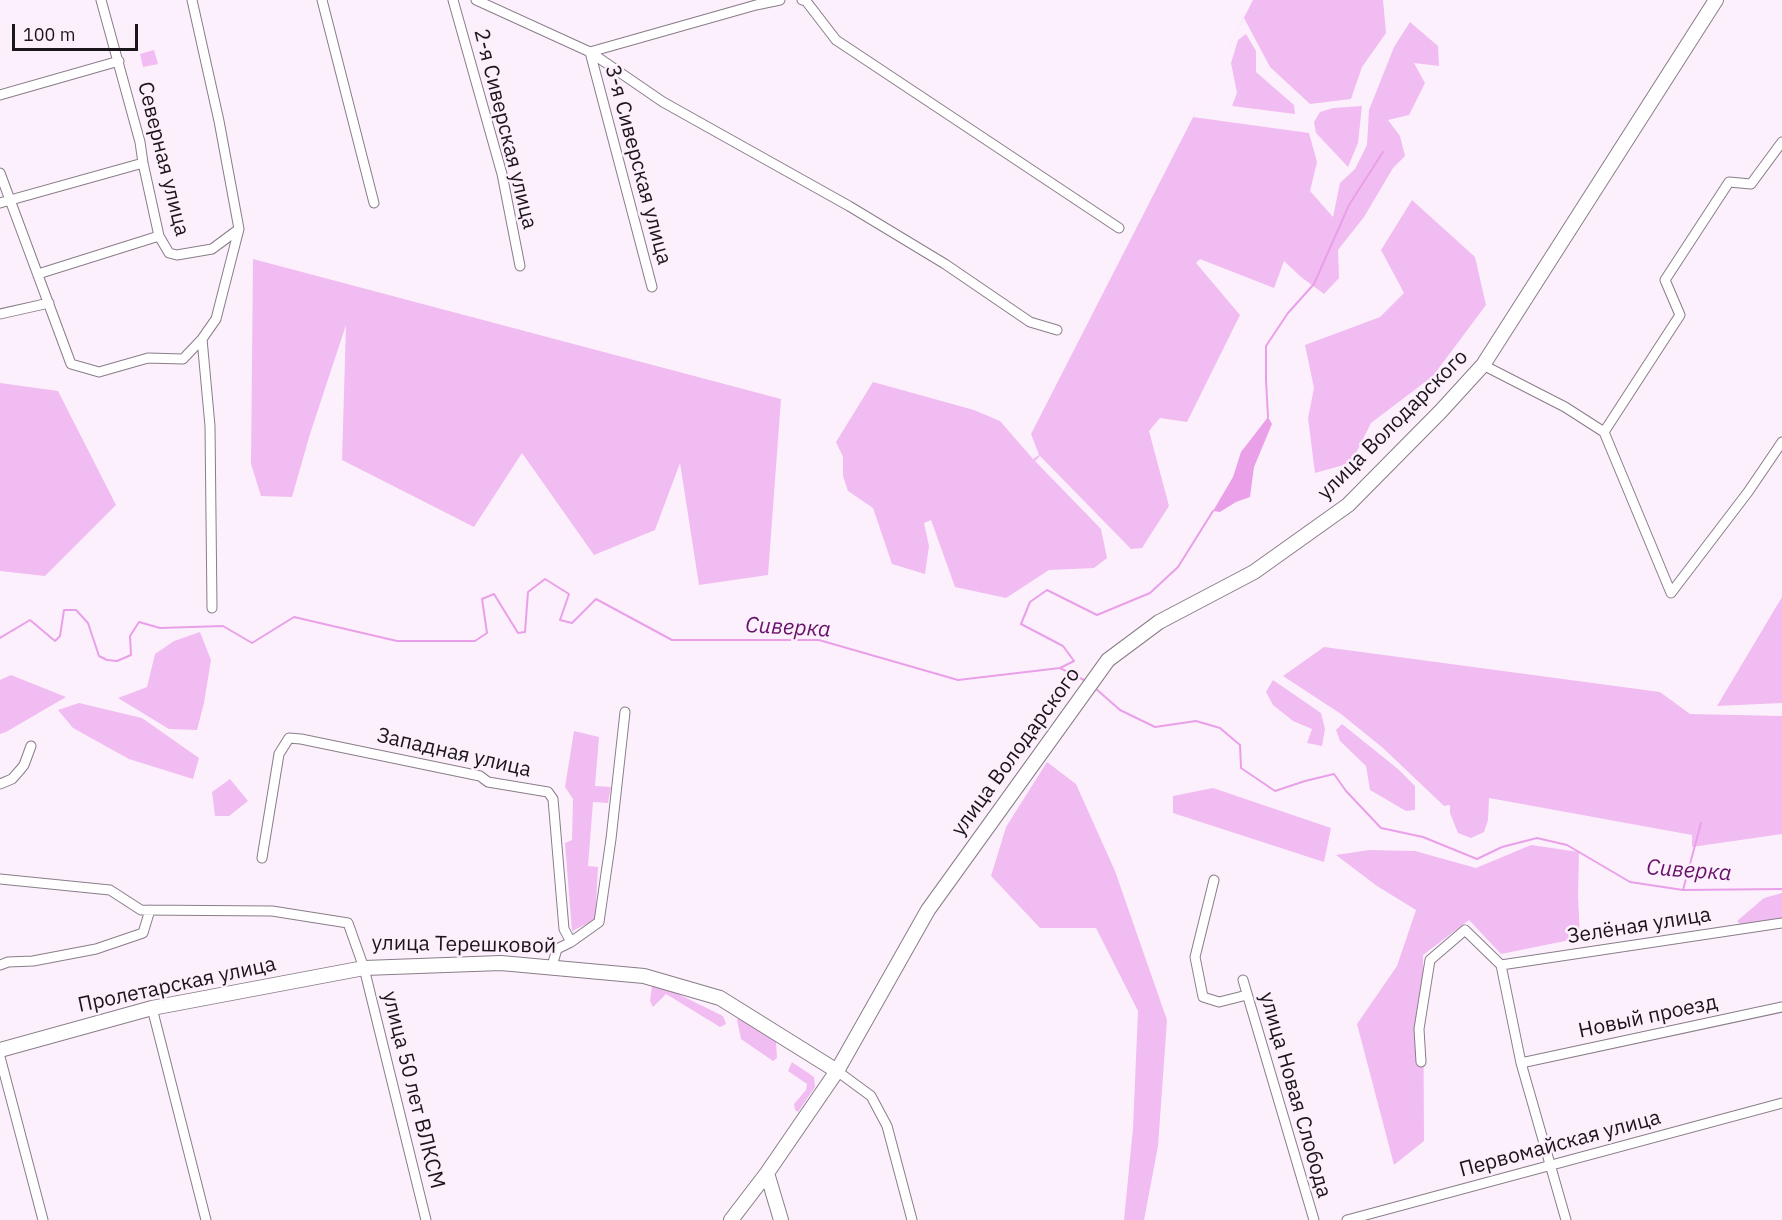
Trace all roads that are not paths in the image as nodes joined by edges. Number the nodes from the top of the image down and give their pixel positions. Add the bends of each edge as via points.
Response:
1 (101, 0) edge
2 (192, 0) edge
3 (322, 0) edge
4 (453, 0) edge
5 (476, 0) edge
6 (780, 0) edge
7 (802, 0) edge
8 (1716, 0) edge
9 (590, 52) junction
10 (119, 61) junction
11 (0, 95) edge
12 (1782, 142) edge
13 (143, 163) junction
14 (0, 173) edge
15 (11, 199) junction
16 (0, 203) edge
17 (374, 203) dead end
18 (1119, 228) dead end
19 (239, 229) junction
20 (159, 236) junction
21 (520, 266) dead end
22 (38, 274) junction
23 (652, 287) dead end
24 (49, 303) junction
25 (0, 314) edge
26 (1057, 330) dead end
27 (202, 339) junction
28 (1483, 365) junction
29 (1604, 432) junction
30 (1782, 442) edge
31 (212, 608) dead end
32 (625, 712) dead end
33 (31, 746) dead end
34 (0, 784) edge
35 (261, 858) dead end
36 (0, 879) edge
37 (1214, 880) dead end
38 (150, 910) junction
39 (1782, 923) edge
40 (571, 942) junction
41 (0, 965) edge
42 (1501, 965) junction
43 (552, 966) junction
44 (364, 968) junction
45 (1243, 980) dead end
46 (1247, 995) junction
47 (1782, 1007) edge
48 (152, 1008) junction
49 (0, 1050) edge
50 (0, 1057) edge
51 (1421, 1062) dead end
52 (1521, 1063) junction
53 (837, 1071) junction
54 (1782, 1103) edge
55 (1551, 1166) junction
56 (768, 1173) junction
57 (44, 1220) edge
58 (206, 1220) edge
59 (426, 1220) edge
60 (731, 1220) edge
61 (780, 1220) edge
62 (912, 1220) edge
63 (1314, 1220) edge
64 (1347, 1220) edge
65 (1566, 1220) edge

1 - 10 street, Северная улица
2 - 19 street
3 - 17 street
4 - 21 street, 2-я Сиверская улица via 502,174
5 - 9 street
6 - 9 street
7 - 18 street via 836,40
8 - 28 main road, улица Володарского
9 - 23 street, 3-я Сиверская улица
9 - 26 street via 663,102 849,206 1030,321
10 - 11 street
10 - 13 street, Северная улица
12 - 29 street via 1752,184 1729,182 1665,280 1680,315
13 - 15 street
13 - 20 street, Северная улица
14 - 15 street
15 - 16 street
15 - 22 street
19 - 20 street, Северная улица via 212,249 177,255 169,253
19 - 27 street via 216,320
20 - 22 street
22 - 24 street
24 - 25 street
24 - 27 street via 71,364 99,372 148,358 183,359
27 - 31 street via 210,426
28 - 29 street
28 - 53 main road, улица Володарского via 1348,505 1254,572 1159,622 1108,660 928,910
29 - 30 street via 1671,593
32 - 40 street via 599,922
33 - 34 street via 20,770
35 - 40 street, Западная улица via 279,753 289,738 548,792 553,799 564,929
36 - 38 street, улица Терешковой via 110,890 141,910
37 - 46 street via 1196,957 1203,997 1219,1002
38 - 41 street via 143,933 96,950
38 - 44 street, улица Терешковой via 272,911 348,923
39 - 42 street, Зелёная улица
40 - 43 street via 557,949
42 - 51 street via 1465,930 1430,960 1419,1029
42 - 52 street
43 - 44 main road, улица Терешковой via 501,963
43 - 53 main road, улица Терешковой via 644,976 720,998
44 - 48 main road, Пролетарская улица
44 - 59 street, улица 50 лет ВЛКСМ
45 - 46 street, улица Новая Слобода
46 - 63 street, улица Новая Слобода
47 - 52 street, Новый проезд
48 - 49 main road, Пролетарская улица
48 - 58 street
50 - 57 street
52 - 55 street
53 - 56 main road
53 - 62 street, улица Терешковой via 871,1096 887,1126
54 - 55 street, Первомайская улица
55 - 64 street, Первомайская улица
55 - 65 street
56 - 60 main road
56 - 61 main road

